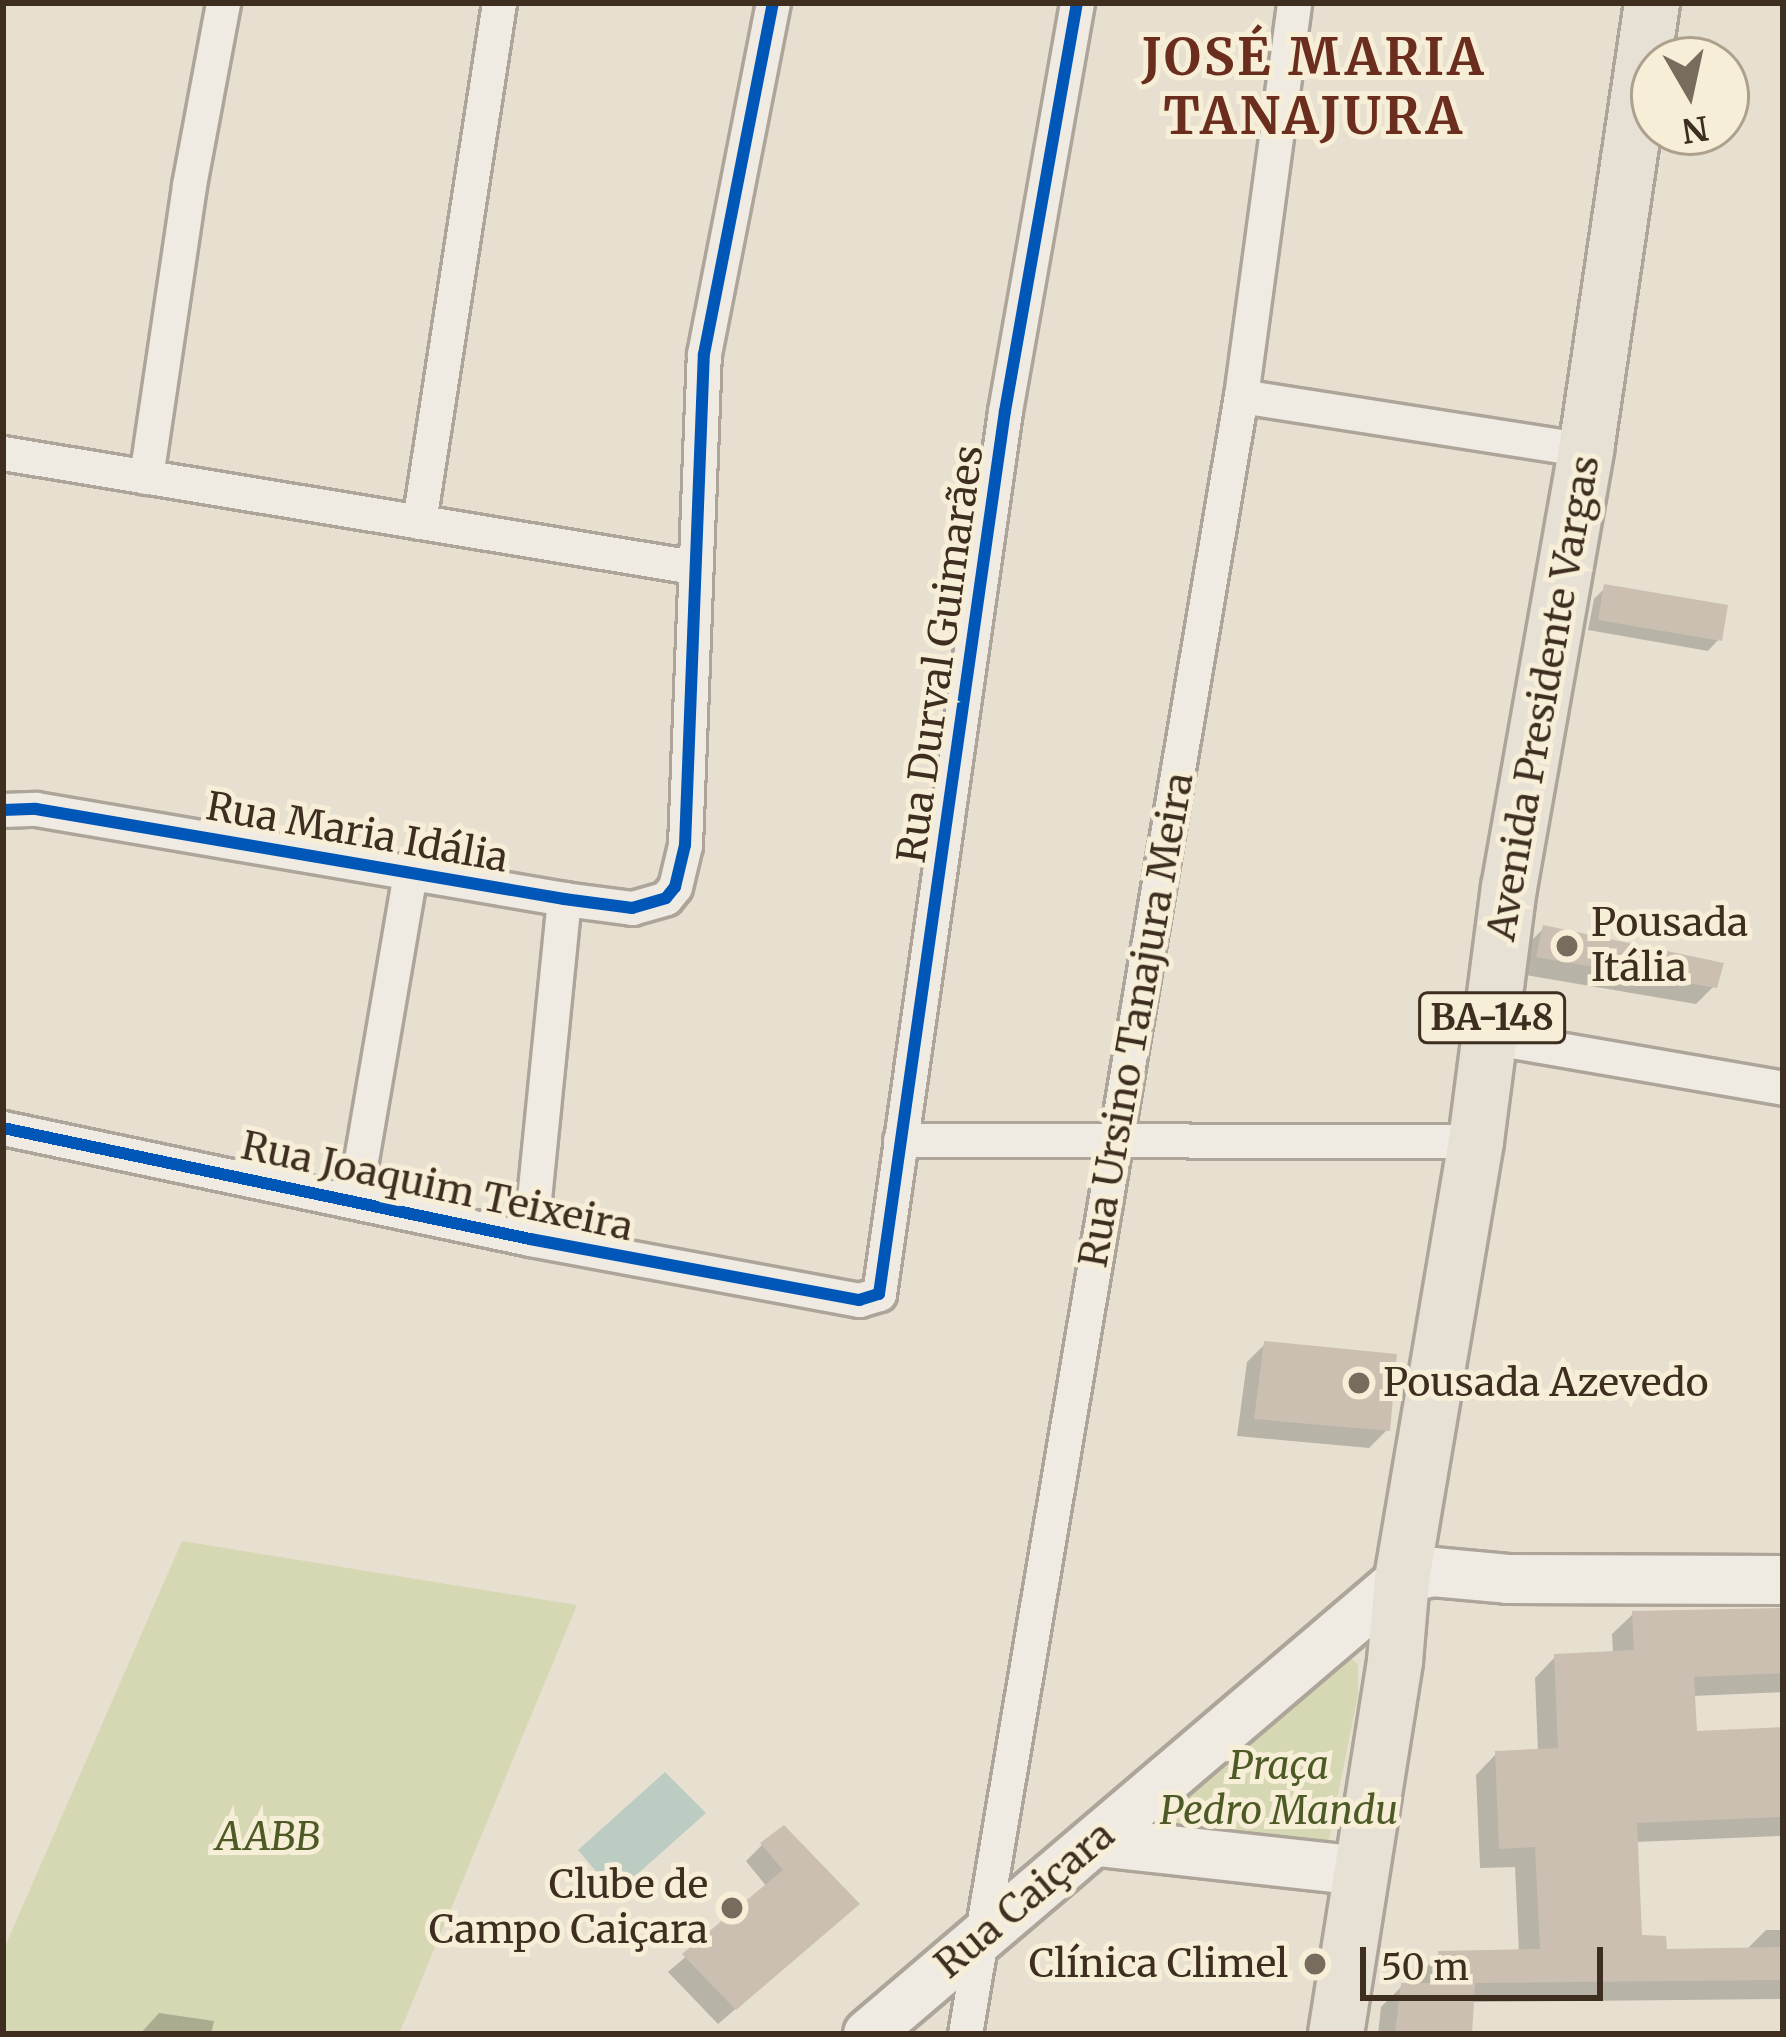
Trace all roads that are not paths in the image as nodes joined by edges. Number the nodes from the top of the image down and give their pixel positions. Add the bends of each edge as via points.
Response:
1 (223, 3) edge
2 (499, 3) edge
3 (773, 3) edge
4 (1077, 3) edge
5 (1294, 3) edge
6 (1652, 3) edge
7 (1241, 396) junction
8 (1586, 450) junction
9 (3, 453) edge
10 (146, 477) junction
11 (419, 523) junction
12 (692, 567) junction
13 (20, 809) edge
14 (410, 872) junction
15 (564, 899) junction
16 (1489, 1037) junction
17 (1783, 1088) edge
18 (3, 1128) edge
19 (1118, 1138) junction
20 (900, 1140) junction
21 (1476, 1141) junction
22 (354, 1202) junction
23 (530, 1239) junction
24 (859, 1300) joint
25 (1402, 1579) junction
26 (1783, 1580) edge
27 (1098, 1842) junction
28 (1362, 1871) junction
29 (982, 1934) junction
30 (868, 2034) edge
31 (965, 2034) edge
32 (1336, 2034) edge

1 - 10 street
2 - 11 street
3 - 12 street via 704,354
4 - 20 street, Rua Durval Guimarães via 1005,411
5 - 7 street, Rua Ursino Tanajura Meira
6 - 8 main road, Avenida Presidente Vargas / BA-148
7 - 8 street
7 - 19 street, Rua Ursino Tanajura Meira
8 - 16 main road, Avenida Presidente Vargas / BA-148
9 - 10 street
10 - 11 street
11 - 12 street
12 - 15 street, Rua Maria Idália via 685,844 675,887 632,908
13 - 14 street, Rua Maria Idália
14 - 15 street, Rua Maria Idália
14 - 22 street
15 - 23 street
16 - 17 street
16 - 21 main road, Avenida Presidente Vargas / BA-148
18 - 22 street, Rua Joaquim Teixeira
19 - 20 street
19 - 21 street
19 - 29 street, Rua Ursino Tanajura Meira
20 - 24 street, Rua Durval Guimarães via 879,1294
21 - 25 main road, Avenida Presidente Vargas / BA-148
22 - 23 street, Rua Joaquim Teixeira
23 - 24 street, Rua Joaquim Teixeira
25 - 26 street via 1433,1572
25 - 27 street, Rua Caiçara
25 - 28 main road, Avenida Presidente Vargas / BA-148
27 - 28 street
27 - 29 street, Rua Caiçara
28 - 32 main road, Avenida Presidente Vargas / BA-148
29 - 30 street, Rua Caiçara
29 - 31 street, Rua Ursino Tanajura Meira

